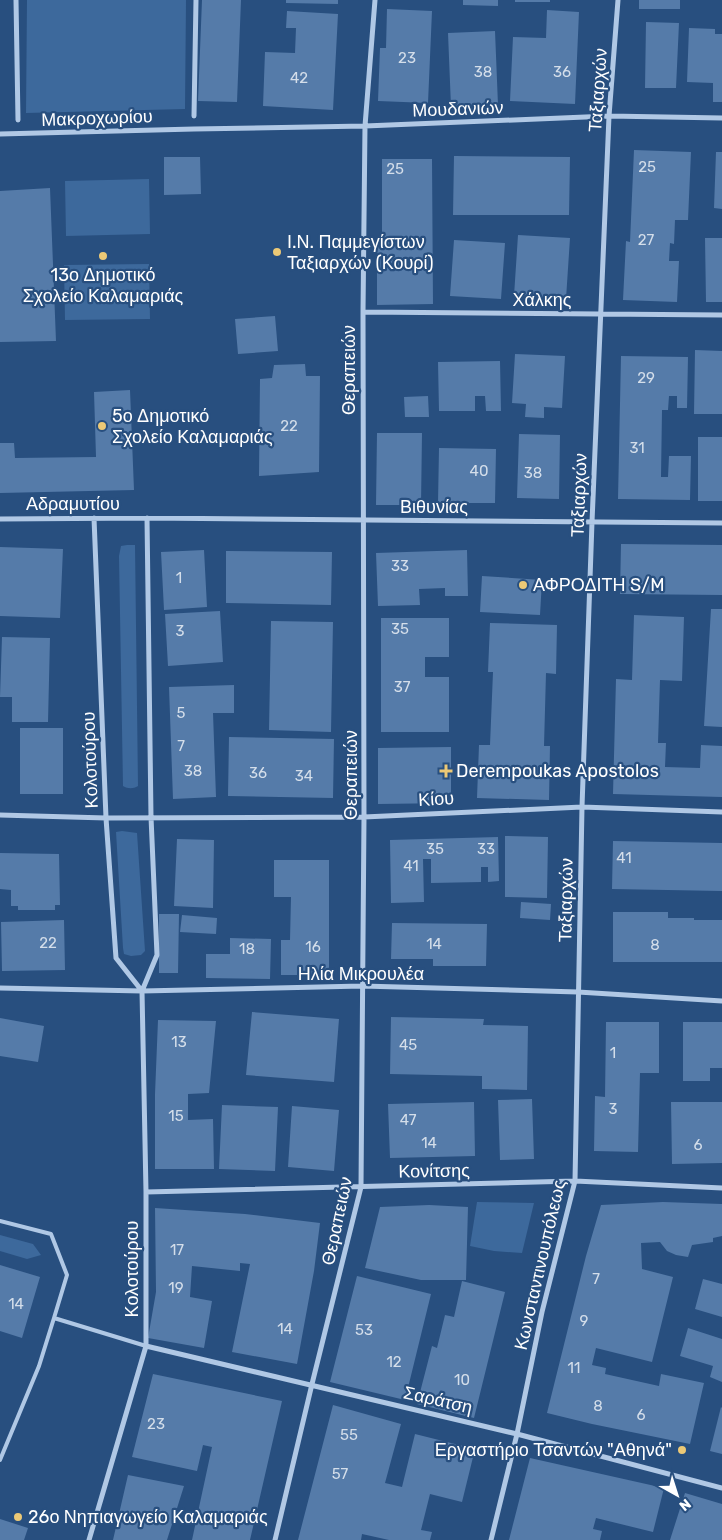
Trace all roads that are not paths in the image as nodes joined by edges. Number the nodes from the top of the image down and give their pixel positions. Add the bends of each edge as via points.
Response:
1 (16, 0) edge
2 (196, 0) edge
3 (375, 0) edge
4 (618, 0) edge
5 (194, 116) dead end
6 (609, 116) junction
7 (722, 118) edge
8 (18, 120) dead end
9 (365, 126) junction
10 (194, 128) joint
11 (0, 134) edge
12 (363, 312) junction
13 (600, 314) junction
14 (722, 315) edge
15 (0, 518) edge
16 (94, 518) junction
17 (147, 518) junction
18 (364, 520) junction
19 (592, 522) junction
20 (722, 523) edge
21 (582, 806) junction
22 (722, 812) edge
23 (0, 815) edge
24 (152, 817) junction
25 (364, 817) junction
26 (106, 818) junction
27 (362, 986) junction
28 (0, 988) edge
29 (142, 990) junction
30 (578, 992) junction
31 (722, 1001) edge
32 (574, 1181) junction
33 (362, 1186) junction
34 (722, 1188) edge
35 (146, 1192) junction
36 (0, 1221) edge
37 (54, 1318) junction
38 (146, 1346) junction
39 (312, 1384) junction
40 (518, 1434) junction
41 (0, 1460) edge
42 (722, 1488) edge
43 (89, 1540) edge
44 (275, 1540) edge
45 (491, 1540) edge

1 - 8 street
2 - 5 street
3 - 9 street, Θεραπειών
4 - 6 street, Ταξιαρχών
6 - 7 street, Μουδανιών
6 - 9 street, Μουδανιών
6 - 13 street, Ταξιαρχών
9 - 10 street, Μουδανιών
9 - 12 street, Θεραπειών
10 - 11 street, Μακροχωρίου
12 - 13 street, Χάλκης
12 - 18 street, Θεραπειών
13 - 14 street, Χάλκης
13 - 19 street, Ταξιαρχών
15 - 16 street, Αδραμυτίου
16 - 17 street, Αδραμυτίου
16 - 26 street, Κολοτούρου
17 - 18 street, Βιθυνίας
17 - 24 street, Κολοτούρου
18 - 19 street, Βιθυνίας
18 - 25 street, Θεραπειών
19 - 20 street, Βιθυνίας
19 - 21 street, Ταξιαρχών
21 - 22 street, Κίου
21 - 25 street, Κίου
21 - 30 street, Ταξιαρχών
23 - 26 street, Κίου
24 - 25 street, Κίου
24 - 26 street, Κίου
24 - 29 street, Κολοτούρου via 157,955
25 - 27 street, Θεραπειών
26 - 29 street, Κολοτούρου via 116,958
27 - 29 street, Ηλία Μικρουλέα
27 - 30 street, Ηλία Μικρουλέα
27 - 33 street, Θεραπειών
28 - 29 street, Ηλία Μικρουλέα
29 - 35 street, Κολοτούρου
30 - 31 street, Ηλία Μικρουλέα
30 - 32 street, Κωνσταντινουπόλεως
32 - 33 street, Κονίτσης
32 - 34 street, Κονίτσης
32 - 40 street, Κωνσταντινουπόλεως via 542,1312
33 - 35 street, Κονίτσης
33 - 39 street, Θεραπειών
35 - 38 street, Κολοτούρου
36 - 37 lane via 51,1234 67,1274
37 - 38 lane
37 - 41 lane via 39,1366
38 - 39 street, Σαράτση
38 - 43 street, Κολοτούρου
39 - 40 street, Σαράτση
39 - 44 street, Θεραπειών
40 - 42 street, Σαράτση
40 - 45 street, Κωνσταντινουπόλεως

